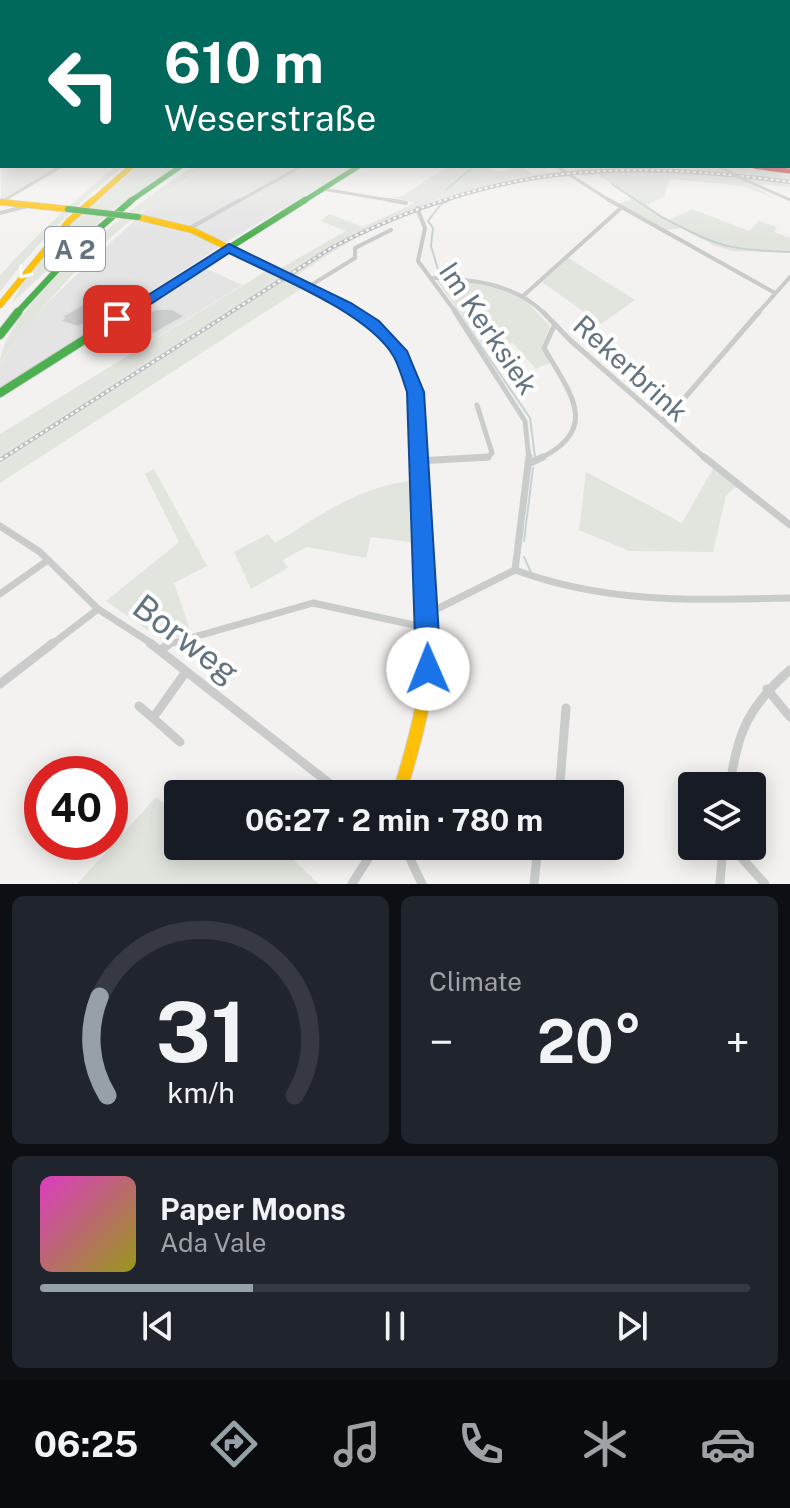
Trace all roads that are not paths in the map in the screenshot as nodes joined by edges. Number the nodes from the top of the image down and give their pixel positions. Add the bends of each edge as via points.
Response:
1 (59, 168) edge
2 (130, 168) edge
3 (178, 168) edge
4 (187, 168) edge
5 (298, 168) edge
6 (356, 168) edge
7 (559, 168) edge
8 (722, 168) edge
9 (322, 189) junction
10 (790, 200) edge
11 (1, 202) edge
12 (406, 203) dead end
13 (28, 206) junction
14 (121, 208) junction
15 (417, 208) dead end
16 (621, 208) junction
17 (0, 213) edge
18 (190, 228) junction
19 (391, 230) dead end
20 (229, 247) junction
21 (790, 277) edge
22 (431, 278) junction
23 (303, 285) junction
24 (775, 293) junction
25 (523, 296) junction
26 (0, 305) edge
27 (554, 326) junction
28 (0, 335) edge
29 (0, 393) edge
30 (477, 405) dead end
31 (662, 420) junction
32 (418, 461) junction
33 (528, 464) junction
34 (790, 525) edge
35 (0, 526) edge
36 (48, 560) junction
37 (515, 570) junction
38 (0, 594) edge
39 (790, 598) edge
40 (427, 608) junction
41 (98, 609) junction
42 (427, 624) junction
43 (161, 650) junction
44 (790, 670) edge
45 (185, 673) junction
46 (0, 684) edge
47 (767, 689) junction
48 (139, 706) dead end
49 (566, 708) dead end
50 (790, 717) edge
51 (153, 718) junction
52 (180, 742) dead end
53 (732, 772) edge
54 (325, 780) edge
55 (403, 780) edge
56 (560, 780) edge
57 (367, 860) edge
58 (411, 860) edge
59 (537, 860) edge
60 (722, 860) edge
61 (744, 860) edge
62 (352, 884) edge
63 (422, 884) edge
64 (534, 884) edge
65 (720, 884) edge
66 (765, 884) edge

1 - 11 street
2 -> 26 main road, A 2 via 69,221
3 - 14 main road, A 2
4 - 14 main road
5 - 18 street
6 - 9 main road
7 - 16 street
8 - 10 street, bridge
9 - 12 street
9 - 20 main road
11 - 13 main road
13 - 17 street
13 - 18 main road, bridge via 163,220
14 - 28 main road, A 2 via 48,275
15 - 22 street, Im Kerksiek via 425,228 418,261
16 - 24 street
16 - 25 street
18 - 20 main road
19 - 23 street via 355,248 355,258
20 - 23 main road, bridge
20 - 29 main road
21 - 24 street
22 - 25 street, Rekerbrink via 480,280
22 - 33 street, Im Kerksiek via 525,421
23 - 32 main road via 374,324 401,355 415,392
24 - 31 street
25 - 27 street, Rekerbrink
27 - 31 street, Rekerbrink
27 - 33 street via 544,348 575,404 575,433 557,453
30 - 32 street via 492,453 487,458
31 - 34 street, Rekerbrink
32 - 40 main road
33 - 37 street, Im Kerksiek
35 - 36 street, Borweg
36 - 38 street
36 - 41 street, Borweg
37 - 39 street via 575,591 621,599
37 - 40 street via 439,608
40 - 42 main road
41 - 43 street, Borweg
41 - 46 street
42 - 43 street via 313,603
42 - 55 main road via 428,669 420,725
43 - 45 street, Borweg
44 - 47 street
45 - 51 street
45 - 54 street, Borweg
47 - 50 street
47 - 53 street via 750,710 735,744
48 - 51 street
49 - 56 street
51 - 52 street
57 - 62 street
58 - 63 street
59 - 64 street
60 - 65 street
61 - 66 street

